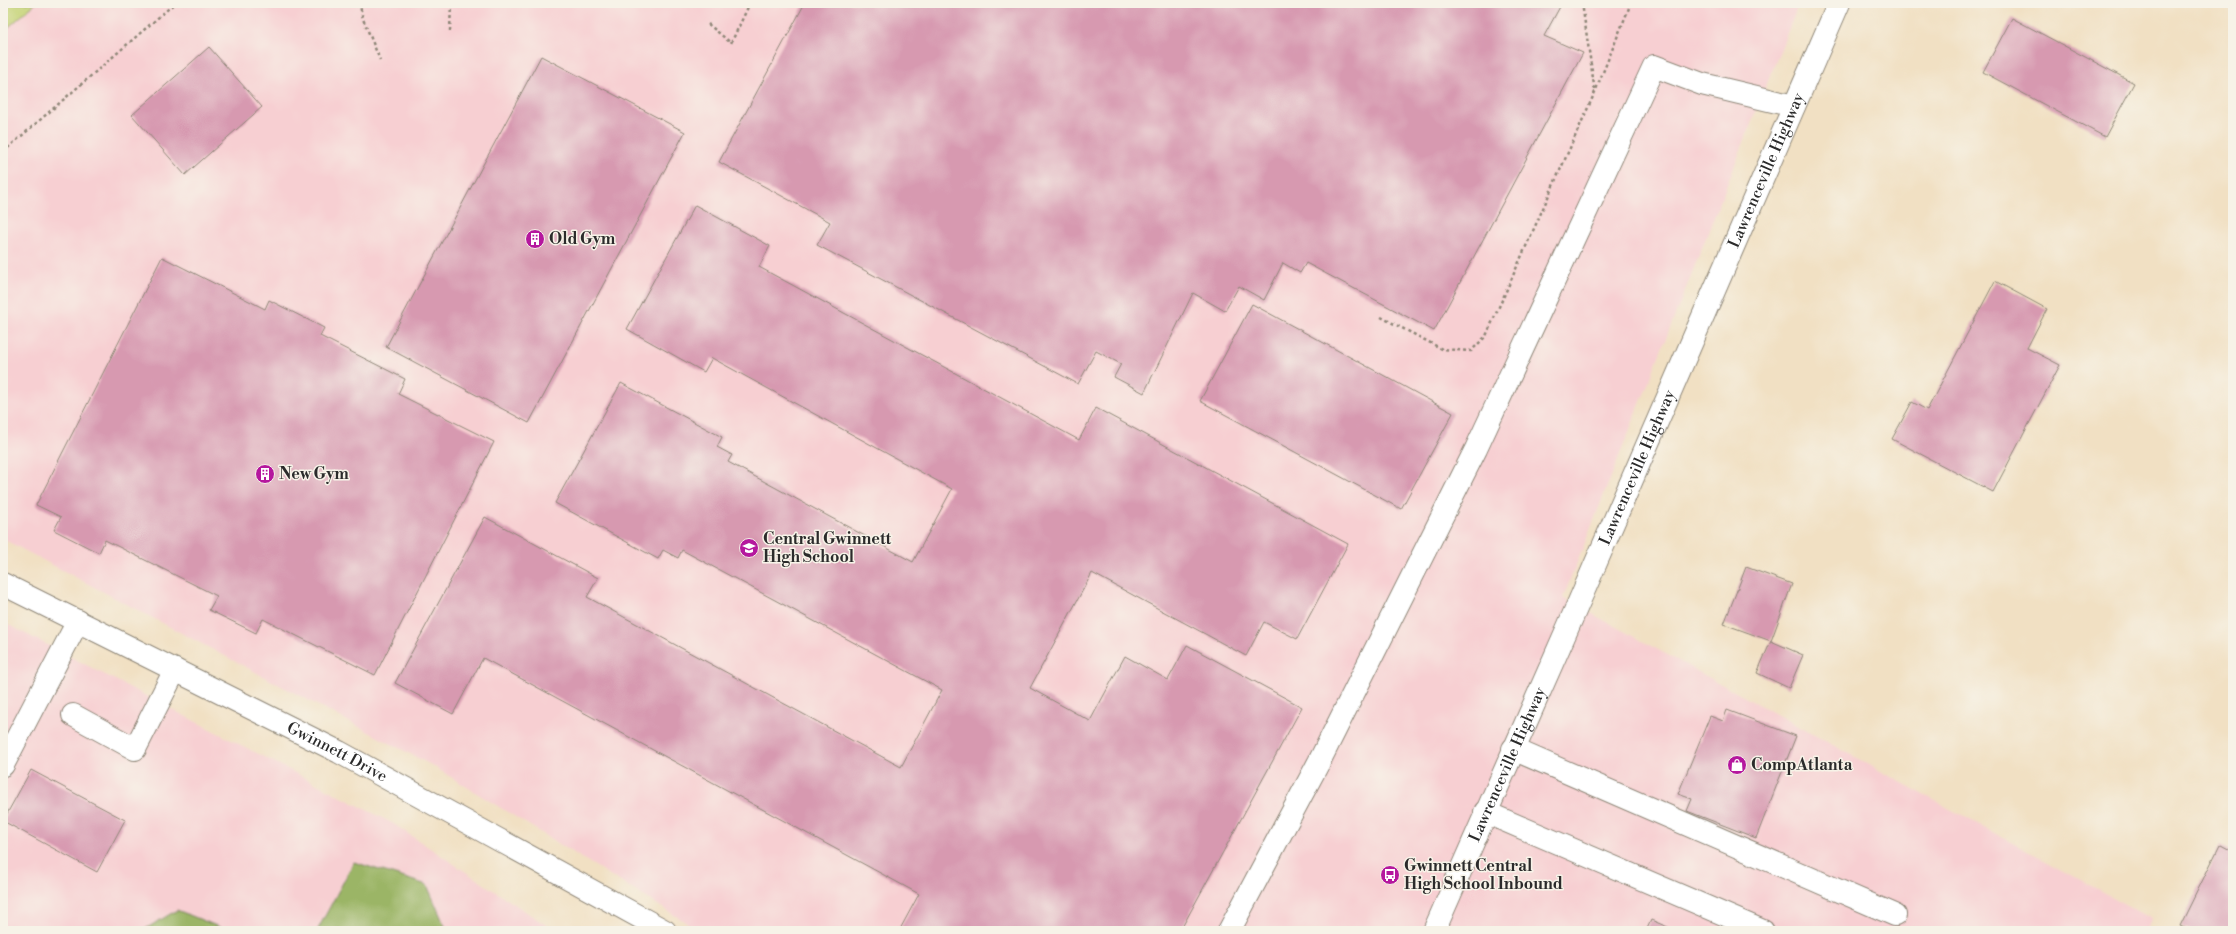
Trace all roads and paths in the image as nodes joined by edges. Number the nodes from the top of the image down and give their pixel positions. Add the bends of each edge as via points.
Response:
1 (175, 3) edge
2 (372, 3) edge
3 (451, 3) edge
4 (750, 3) edge
5 (1582, 3) edge
6 (1631, 3) edge
7 (1839, 3) edge
8 (361, 4) edge
9 (708, 24) dead end
10 (450, 32) dead end
11 (380, 60) dead end
12 (1595, 92) junction
13 (1794, 106) junction
14 (3, 152) edge
15 (1381, 317) dead end
16 (3, 584) edge
17 (78, 621) junction
18 (175, 670) junction
19 (73, 715) dead end
20 (1513, 749) junction
21 (3, 765) edge
22 (1485, 812) junction
23 (1895, 915) dead end
24 (665, 931) edge
25 (1229, 931) edge
26 (1434, 931) edge
27 (1763, 931) edge

1 - 14 path
2 - 8 path
3 - 10 path
4 - 9 path via 731,43
5 - 12 path
6 - 12 path
7 - 13 main road, Lawrenceville Highway
8 - 11 path via 363,19
12 - 15 path via 1486,336 1471,351 1442,349
13 - 20 main road, Lawrenceville Highway via 1572,619
13 - 25 main road via 1702,84 1654,66 1476,449 1319,762
16 - 17 main road, Gwinnett Drive
17 - 18 main road, Gwinnett Drive
17 - 21 main road
18 - 19 main road via 135,749
18 - 24 main road, Gwinnett Drive via 339,752
20 - 22 main road, Lawrenceville Highway
20 - 23 main road
22 - 26 main road, Lawrenceville Highway
22 - 27 main road

